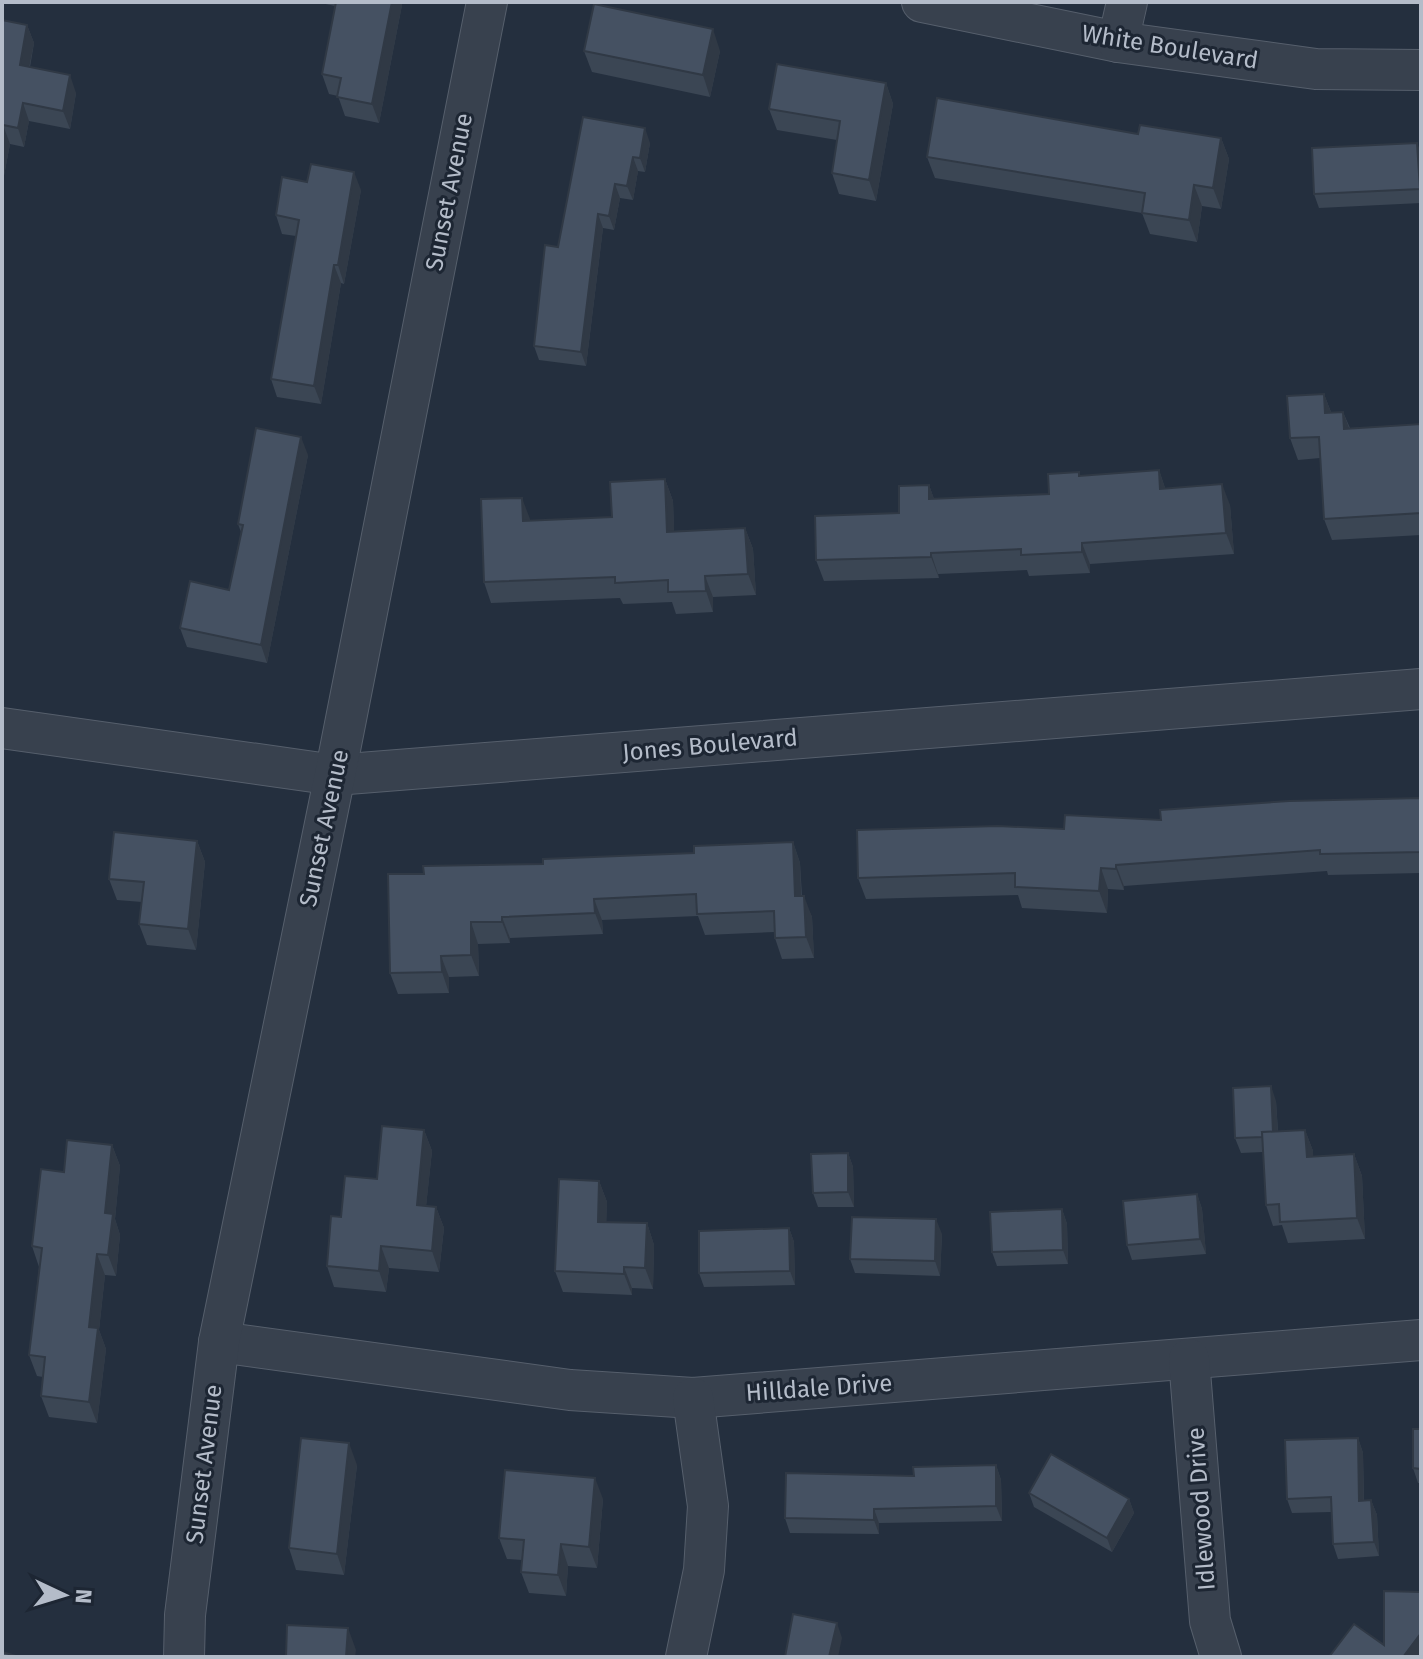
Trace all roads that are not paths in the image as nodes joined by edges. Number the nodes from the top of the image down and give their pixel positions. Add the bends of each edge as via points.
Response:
1 (487, 2) edge
2 (922, 2) edge
3 (1127, 2) edge
4 (1118, 42) junction
5 (1421, 70) edge
6 (1421, 689) edge
7 (2, 728) edge
8 (335, 775) junction
9 (1421, 1340) edge
10 (219, 1342) junction
11 (1189, 1359) junction
12 (693, 1398) junction
13 (184, 1657) edge
14 (686, 1657) edge
15 (1221, 1657) edge

1 - 8 street, Sunset Avenue
2 - 4 street, White Boulevard
3 - 4 street
4 - 5 street, White Boulevard via 1316,69
6 - 8 street, Jones Boulevard
7 - 8 street, Jones Boulevard
8 - 10 street, Sunset Avenue
9 - 11 street, Hilldale Drive
10 - 12 street, Hilldale Drive via 570,1390
10 - 13 street, Sunset Avenue
11 - 12 street, Hilldale Drive
11 - 15 street, Idlewood Drive via 1210,1621
12 - 14 street via 708,1506 704,1570

